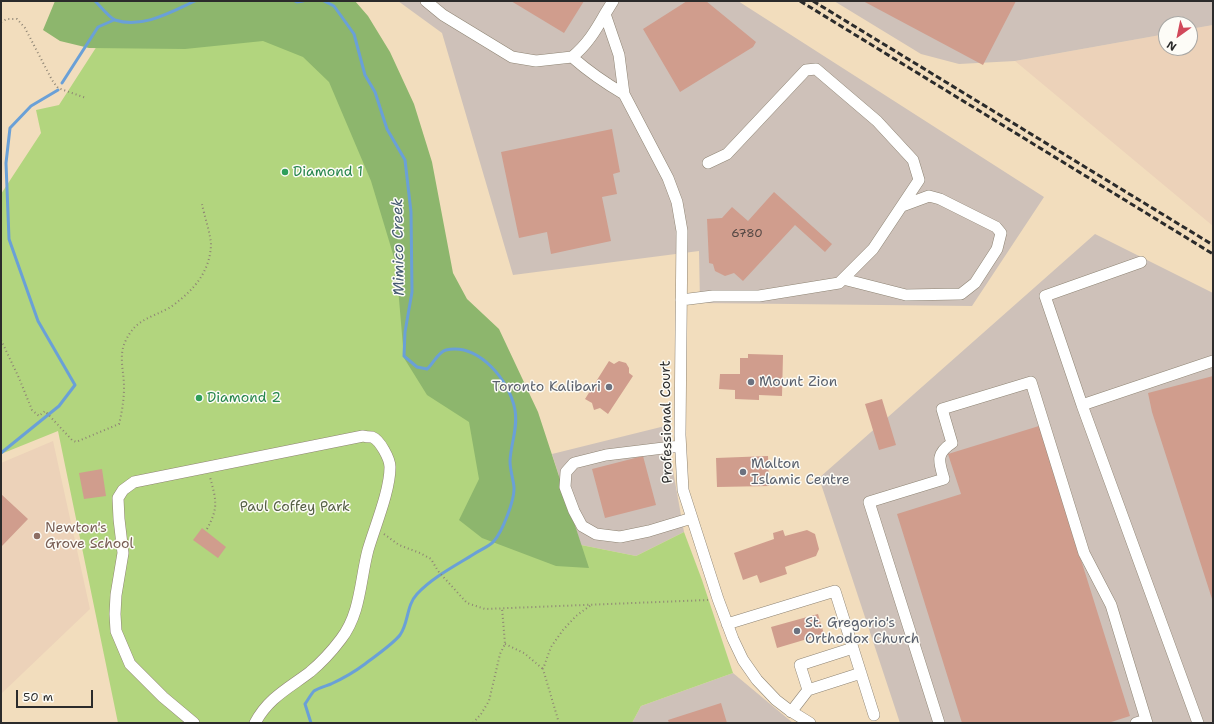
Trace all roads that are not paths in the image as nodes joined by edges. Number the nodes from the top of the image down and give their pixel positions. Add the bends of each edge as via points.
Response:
1 (426, 1) edge
2 (613, 1) edge
3 (605, 14) junction
4 (572, 57) junction
5 (624, 94) junction
6 (708, 163) dead end
7 (902, 206) junction
8 (1141, 262) dead end
9 (843, 279) junction
10 (681, 300) junction
11 (1213, 361) edge
12 (1082, 405) junction
13 (680, 446) junction
14 (692, 518) junction
15 (727, 624) junction
16 (853, 648) junction
17 (861, 673) junction
18 (808, 690) junction
19 (791, 712) junction
20 (874, 715) dead end
21 (258, 718) edge
22 (1143, 722) edge
23 (194, 723) edge
24 (810, 723) edge
25 (939, 723) edge
26 (1198, 723) edge

1 - 4 street via 443,15 512,57 536,61
2 - 3 street
3 - 4 street via 583,48
3 - 5 street via 619,55
4 - 5 street via 587,71
5 - 10 street, Professional Court via 668,178 677,202 682,231
6 - 7 street via 727,154 806,70 816,69 878,121 913,160 919,180
7 - 9 street via 873,249
7 - 9 street via 930,196 996,227 1001,233 997,249 975,283 961,294 906,294
8 - 12 street via 1045,296
9 - 10 street via 839,283 759,296 712,296
10 - 13 street, Professional Court
11 - 12 street
12 - 26 street
13 - 14 street, Professional Court via 684,490
13 - 14 street via 606,455 574,463 566,472 565,487 582,526 596,534 620,537
14 - 15 street, Professional Court
15 - 16 street via 835,591
15 - 19 street, Professional Court via 743,660 757,680
16 - 17 street
16 - 18 street via 800,665
17 - 18 street
17 - 20 street
18 - 19 street
19 - 24 street, Professional Court
21 - 23 street via 272,699 325,658 342,637 353,617 390,466 386,453 373,438 363,436 134,482 123,490 118,498 124,553 116,595 116,631 130,664
22 - 25 street via 1111,605 1084,554 1030,382 942,409 952,443 940,456 944,479 869,502

